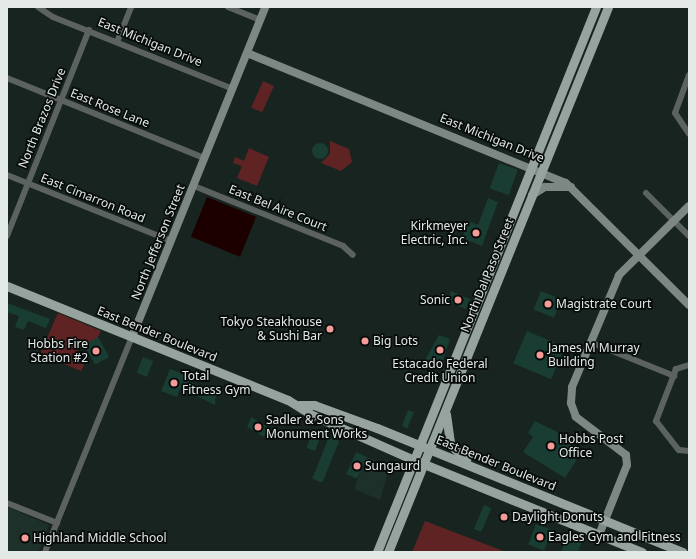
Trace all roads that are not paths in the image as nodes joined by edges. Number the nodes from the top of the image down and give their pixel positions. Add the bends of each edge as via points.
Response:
1 (38, 7) edge
2 (130, 7) edge
3 (228, 7) edge
4 (265, 7) edge
5 (596, 7) edge
6 (608, 7) edge
7 (260, 20) junction
8 (89, 30) junction
9 (116, 42) junction
10 (247, 53) junction
11 (689, 75) edge
12 (7, 78) edge
13 (233, 88) junction
14 (61, 100) junction
15 (689, 134) edge
16 (204, 158) junction
17 (532, 167) junction
18 (542, 171) junction
19 (7, 175) edge
20 (27, 183) junction
21 (194, 186) junction
22 (572, 187) junction
23 (646, 193) dead end
24 (532, 195) junction
25 (689, 206) edge
26 (674, 221) junction
27 (7, 236) edge
28 (689, 236) edge
29 (171, 241) junction
30 (353, 254) dead end
31 (638, 254) junction
32 (7, 286) edge
33 (689, 305) edge
34 (132, 337) junction
35 (590, 342) junction
36 (689, 365) edge
37 (674, 376) junction
38 (299, 405) junction
39 (446, 410) junction
40 (420, 445) junction
41 (430, 450) junction
42 (689, 451) edge
43 (414, 460) junction
44 (424, 464) junction
45 (475, 467) junction
46 (513, 482) junction
47 (504, 496) junction
48 (7, 503) edge
49 (605, 520) junction
50 (57, 523) junction
51 (599, 535) junction
52 (45, 552) edge
53 (377, 552) edge
54 (388, 552) edge
55 (642, 552) edge
56 (683, 552) edge

1 - 8 street, East Michigan Drive
2 - 9 street
3 - 7 street
4 - 7 street, North Jefferson Street
5 - 17 main road, North Dal Paso Street
6 - 18 main road, North Dal Paso Street
7 - 10 street, North Jefferson Street
8 - 9 street, East Michigan Drive
8 - 14 street, North Brazos Drive
9 - 13 street, East Michigan Drive
10 - 13 street, North Jefferson Street
10 - 17 street, East Michigan Drive
11 - 15 street via 684,83 675,114
12 - 14 street, East Rose Lane
13 - 16 street, North Jefferson Street
14 - 16 street, East Rose Lane
14 - 20 street, North Brazos Drive
16 - 21 street, North Jefferson Street
17 - 18 street, East Michigan Drive
17 - 40 main road, North Dal Paso Street
18 - 22 street, East Michigan Drive
18 - 24 main road, North Dal Paso Street
19 - 20 street, East Cimarron Road
20 - 27 street, North Brazos Drive
20 - 29 street, East Cimarron Road
21 - 29 street, North Jefferson Street
21 - 30 street, East Bel Aire Court via 343,246
22 - 24 street via 545,187
22 - 31 street, East Michigan Drive
23 - 26 street
24 - 39 main road, North Dal Paso Street
25 - 26 street
26 - 28 street
26 - 31 street
29 - 34 street, North Jefferson Street
31 - 33 street, East Michigan Drive
31 - 35 street via 615,282
32 - 34 main road, East Bender Boulevard
34 - 38 main road, East Bender Boulevard
34 - 50 street, North Jefferson Street
35 - 37 street
35 - 49 street via 572,388 571,406 585,426 622,449 627,459
36 - 37 street via 676,369
37 - 42 street via 656,421 679,450 686,454
38 - 40 main road, East Bender Boulevard via 314,405
38 - 43 main road, East Bender Boulevard via 310,414
39 - 41 main road, North Dal Paso Street
39 - 45 main road via 450,444
40 - 41 main road, East Bender Boulevard
40 - 43 main road, North Dal Paso Street
41 - 44 main road, North Dal Paso Street
41 - 45 main road, East Bender Boulevard
43 - 44 main road, East Bender Boulevard
43 - 53 main road, North Dal Paso Street
44 - 47 main road, East Bender Boulevard
44 - 54 main road, North Dal Paso Street
45 - 46 main road, East Bender Boulevard
46 - 47 main road
46 - 49 main road, East Bender Boulevard
47 - 51 main road, East Bender Boulevard
48 - 50 street
49 - 51 street
49 - 56 main road, East Bender Boulevard
50 - 52 street, North Jefferson Street
51 - 55 main road, East Bender Boulevard

